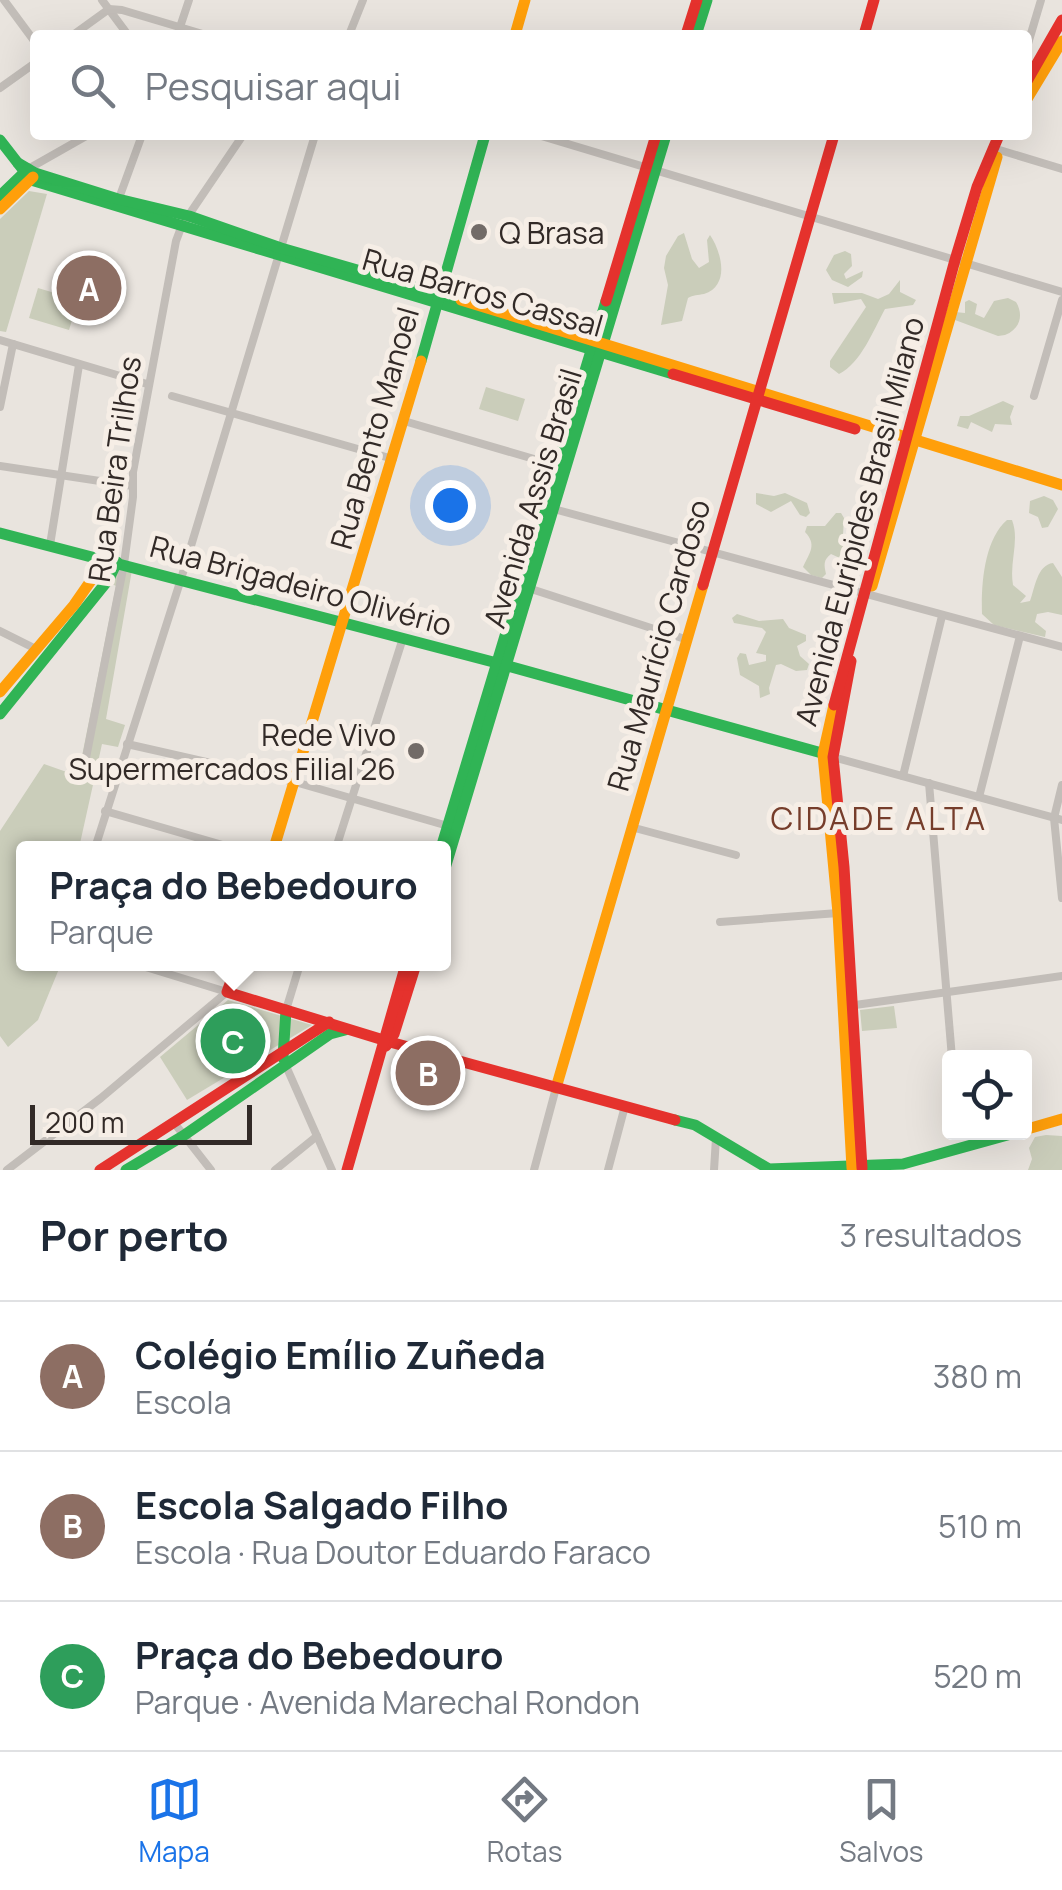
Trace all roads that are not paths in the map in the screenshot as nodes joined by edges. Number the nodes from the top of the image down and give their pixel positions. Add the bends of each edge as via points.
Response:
1 (4, 0) edge
2 (102, 0) edge
3 (189, 0) edge
4 (363, 0) edge
5 (525, 0) edge
6 (695, 0) edge
7 (706, 0) edge
8 (874, 0) edge
9 (1041, 0) edge
10 (123, 5) edge
11 (109, 8) junction
12 (1062, 20) edge
13 (180, 27) junction
14 (80, 30) edge
15 (124, 30) edge
16 (190, 30) edge
17 (351, 30) edge
18 (516, 30) edge
19 (687, 30) edge
20 (697, 30) edge
21 (865, 30) edge
22 (1032, 31) edge
23 (30, 35) edge
24 (1062, 41) edge
25 (30, 67) edge
26 (1032, 74) edge
27 (0, 88) edge
28 (0, 140) edge
29 (79, 140) edge
30 (140, 140) edge
31 (240, 140) edge
32 (313, 140) edge
33 (484, 140) edge
34 (555, 140) edge
35 (655, 140) edge
36 (664, 140) edge
37 (833, 140) edge
38 (1000, 140) edge
39 (996, 148) junction
40 (651, 169) junction
41 (1062, 169) edge
42 (27, 172) junction
43 (0, 196) edge
44 (117, 204) junction
45 (0, 209) edge
46 (810, 218) junction
47 (186, 221) junction
48 (279, 253) junction
49 (959, 261) junction
50 (1062, 292) edge
51 (438, 299) junction
52 (1062, 300) edge
53 (0, 340) edge
54 (13, 344) junction
55 (598, 346) junction
56 (79, 365) junction
57 (147, 384) junction
58 (757, 395) junction
59 (172, 396) dead end
60 (1034, 396) dead end
61 (0, 407) edge
62 (232, 411) junction
63 (404, 421) junction
64 (912, 442) junction
65 (393, 458) junction
66 (0, 466) edge
67 (562, 467) junction
68 (61, 476) junction
69 (1062, 485) edge
70 (133, 486) junction
71 (550, 508) junction
72 (0, 533) edge
73 (50, 546) junction
74 (710, 554) junction
75 (116, 562) junction
76 (181, 579) junction
77 (525, 587) junction
78 (866, 595) junction
79 (942, 616) junction
80 (342, 622) junction
81 (62, 629) junction
82 (0, 631) edge
83 (1020, 636) junction
84 (402, 638) junction
85 (685, 639) junction
86 (1062, 648) edge
87 (36, 649) junction
88 (502, 664) junction
89 (0, 692) edge
90 (665, 710) junction
91 (0, 714) edge
92 (127, 744) junction
93 (828, 755) junction
94 (84, 768) dead end
95 (903, 776) junction
96 (295, 782) junction
97 (929, 783) junction
98 (1062, 785) edge
99 (979, 797) junction
100 (352, 798) junction
101 (104, 811) junction
102 (1058, 819) edge
103 (631, 827) junction
104 (453, 828) junction
105 (96, 841) edge
106 (209, 841) edge
107 (276, 841) edge
108 (338, 841) edge
109 (445, 841) edge
110 (450, 841) edge
111 (736, 855) dead end
112 (839, 867) junction
113 (1062, 898) edge
114 (838, 913) junction
115 (720, 922) dead end
116 (845, 964) junction
117 (159, 971) edge
118 (234, 971) edge
119 (298, 971) edge
120 (405, 971) edge
121 (412, 971) edge
122 (1062, 976) edge
123 (403, 988) junction
124 (228, 992) junction
125 (945, 992) junction
126 (848, 1006) junction
127 (286, 1010) junction
128 (329, 1022) junction
129 (353, 1030) junction
130 (385, 1044) junction
131 (951, 1050) edge
132 (284, 1061) junction
133 (556, 1088) junction
134 (625, 1106) junction
135 (1062, 1119) edge
136 (175, 1124) junction
137 (1032, 1129) edge
138 (184, 1136) junction
139 (317, 1136) junction
140 (716, 1138) junction
141 (961, 1140) edge
142 (995, 1140) edge
143 (962, 1150) junction
144 (904, 1167) edge
145 (857, 1168) edge
146 (7, 1170) edge
147 (100, 1170) edge
148 (126, 1170) edge
149 (211, 1170) edge
150 (275, 1170) edge
151 (332, 1170) edge
152 (346, 1170) edge
153 (534, 1170) edge
154 (608, 1170) edge
155 (714, 1170) edge
156 (767, 1170) edge

1 - 23 street
2 - 11 street
3 - 13 street
4 - 17 street
5 - 18 street
6 - 19 street
7 - 20 street
8 - 21 street
9 - 22 street
10 - 11 street
10 - 13 street
11 - 14 street
11 - 15 street
12 - 26 street
13 - 16 street
24 - 26 street
25 - 27 street
28 - 42 street
29 - 42 street
30 - 44 street
31 - 47 street, Rua Beira Trilhos
32 - 48 street
33 - 51 street, Rua Bento Manoel
34 - 40 street
35 - 40 street, Avenida Assis Brasil
36 - 40 street, Avenida Assis Brasil
37 - 46 street, Rua Maurício Cardoso
38 - 39 street, Avenida Euripides Brasil Milano
39 - 41 street
39 - 49 street, Avenida Euripides Brasil Milano
40 - 46 street
40 - 55 street, Avenida Assis Brasil
42 - 43 street
42 - 44 street, Rua Barros Cassal
42 - 45 street
44 - 47 street, Rua Barros Cassal
46 - 49 street
46 - 58 street, Rua Maurício Cardoso
47 - 48 street, Rua Barros Cassal
47 - 57 street, Rua Beira Trilhos via 176,241
48 - 51 street, Rua Barros Cassal
48 - 62 street
49 - 50 street
49 - 64 street, Avenida Euripides Brasil Milano
51 - 55 street, Rua Barros Cassal
51 - 63 street, Rua Bento Manoel
52 - 60 street
53 - 54 street
54 - 56 street
54 - 61 street
55 - 58 street, Rua Barros Cassal
55 - 67 street, Avenida Assis Brasil
56 - 57 street
56 - 68 street
57 - 70 street, Rua Beira Trilhos
58 - 64 street, Rua Barros Cassal
58 - 74 street, Rua Maurício Cardoso
59 - 62 street
62 - 65 street
62 - 76 street
63 - 65 street, Rua Bento Manoel
63 - 67 street
64 - 69 street, Rua Barros Cassal
64 - 78 street, Avenida Euripides Brasil Milano
65 - 80 street, Rua Bento Manoel
66 - 68 street
67 - 71 street, Avenida Assis Brasil
68 - 70 street
68 - 73 street
70 - 75 street, Rua Beira Trilhos
71 - 74 street
71 - 77 street, Avenida Assis Brasil
72 - 73 street, Rua Brigadeiro Olivério
73 - 75 street, Rua Brigadeiro Olivério
74 - 78 street
74 - 85 street, Rua Maurício Cardoso
75 - 76 street, Rua Brigadeiro Olivério
75 - 81 street via 109,579
75 - 94 street, Rua Beira Trilhos
76 - 80 street, Rua Brigadeiro Olivério
76 - 92 street
77 - 85 street
77 - 88 street, Avenida Assis Brasil
78 - 79 street
78 - 93 street, Avenida Euripides Brasil Milano
79 - 83 street
79 - 95 street
80 - 84 street, Rua Brigadeiro Olivério
80 - 96 street, Rua Bento Manoel
81 - 87 street
81 - 91 street
82 - 87 street
83 - 86 street
83 - 99 street
84 - 88 street, Rua Brigadeiro Olivério
84 - 100 street
85 - 90 street, Rua Maurício Cardoso
87 - 89 street
88 - 90 street, Rua Brigadeiro Olivério
88 - 104 street, Avenida Assis Brasil
90 - 93 street, Rua Brigadeiro Olivério
90 - 103 street, Rua Maurício Cardoso
92 - 96 street
92 - 101 street
93 - 95 street, Rua Brigadeiro Olivério
93 - 112 street, Avenida Euripides Brasil Milano
95 - 97 street, Rua Brigadeiro Olivério
96 - 100 street
96 - 107 street, Rua Bento Manoel
97 - 99 street, Rua Brigadeiro Olivério
97 - 125 street
98 - 102 street
99 - 102 street, Rua Brigadeiro Olivério
100 - 104 street
100 - 108 street
101 - 105 street
101 - 106 street
102 - 113 street
103 - 111 street
103 - 133 street, Rua Maurício Cardoso
104 - 109 street, Avenida Assis Brasil
104 - 110 street, Avenida Assis Brasil
112 - 114 street, Avenida Euripides Brasil Milano
112 - 116 street, Avenida Euripides Brasil Milano
114 - 115 street
114 - 116 street, Avenida Euripides Brasil Milano
116 - 126 street, Avenida Euripides Brasil Milano
117 - 124 street
118 - 124 street
119 - 127 street
120 - 123 street
121 - 123 street
122 - 125 street
123 - 130 street
124 - 127 street
124 - 146 street
125 - 126 street
125 - 131 street
126 - 145 street, Avenida Euripides Brasil Milano
127 - 128 street
127 - 132 street
128 - 129 street
128 - 132 street
129 - 130 street
129 - 132 street via 330,1034
130 - 133 street
130 - 152 street
132 - 136 street
132 - 138 street
132 - 139 street
133 - 134 street
133 - 153 street, Rua Maurício Cardoso
134 - 140 street via 695,1125
134 - 154 street
135 - 137 street
136 - 138 street
136 - 147 street
138 - 148 street
138 - 149 street
139 - 150 street
139 - 151 street
140 - 155 street
140 - 156 street
141 - 143 street
142 - 143 street
143 - 144 street
144 - 145 street
145 - 156 street

